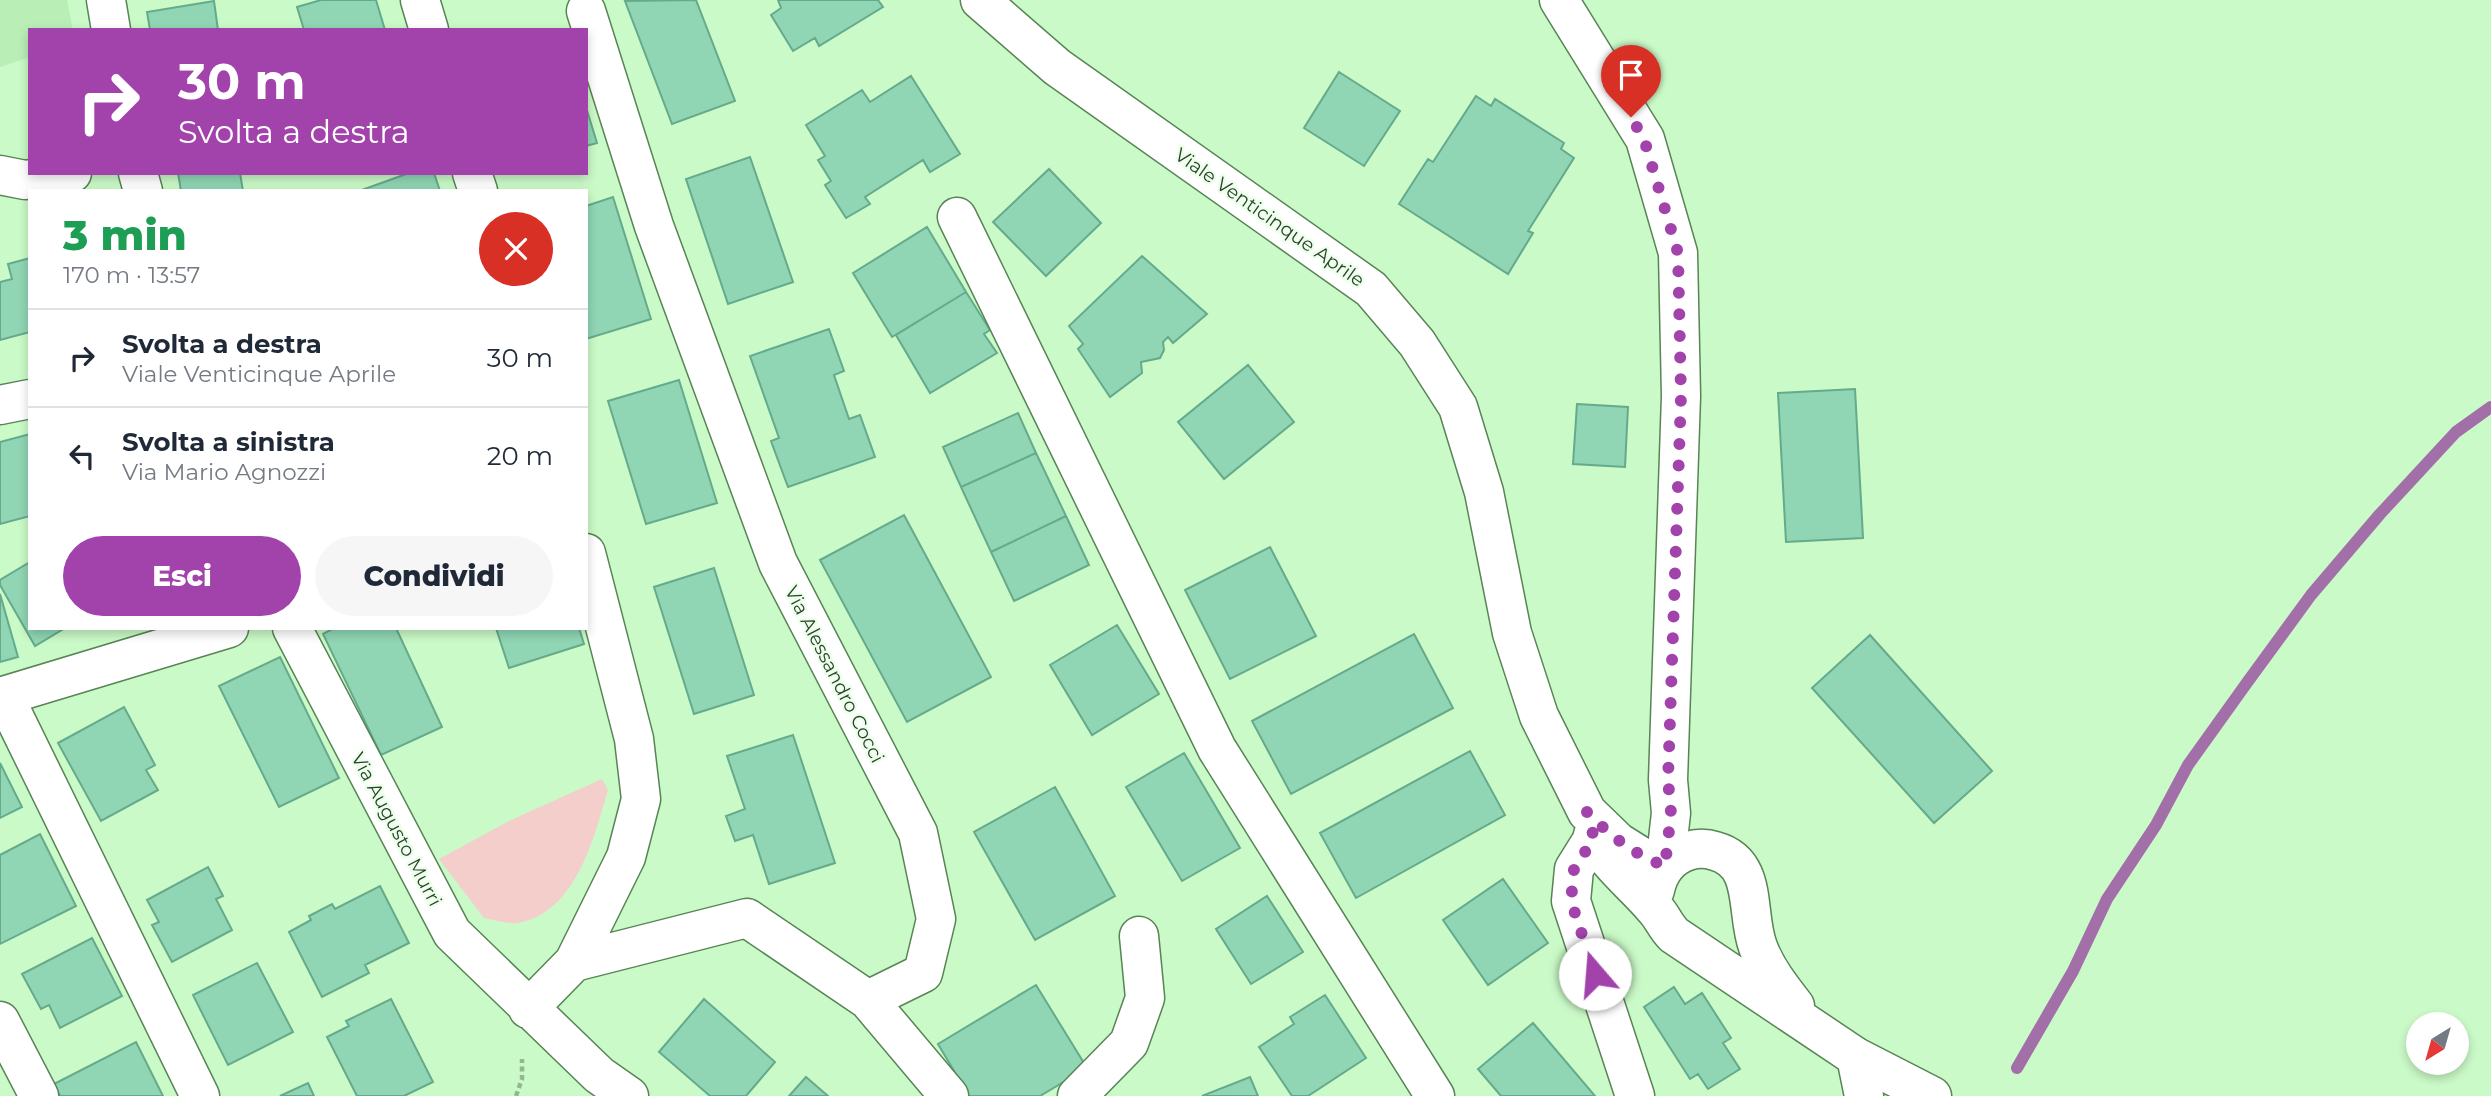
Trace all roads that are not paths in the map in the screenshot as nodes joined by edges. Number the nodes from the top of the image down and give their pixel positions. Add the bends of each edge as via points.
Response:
1 (106, 0) edge
2 (420, 0) edge
3 (980, 0) edge
4 (1559, 0) edge
5 (586, 11) dead end
6 (111, 28) edge
7 (428, 28) edge
8 (61, 175) edge
9 (8, 185) edge
10 (957, 217) dead end
11 (28, 399) edge
12 (0, 405) edge
13 (588, 561) edge
14 (222, 630) edge
15 (293, 630) edge
16 (2, 696) edge
17 (1668, 780) junction
18 (1591, 825) junction
19 (1721, 853) junction
20 (1665, 866) junction
21 (1749, 905) junction
22 (1656, 910) junction
23 (1139, 936) dead end
24 (1688, 942) junction
25 (574, 962) junction
26 (868, 1000) junction
27 (528, 1009) junction
28 (0, 1021) edge
29 (1809, 1025) junction
30 (1856, 1057) junction
31 (603, 1089) edge
32 (39, 1096) edge
33 (200, 1096) edge
34 (949, 1096) edge
35 (1077, 1096) edge
36 (1435, 1096) edge
37 (1635, 1096) edge
38 (1864, 1096) edge
39 (1932, 1096) edge

1 - 6 street
2 - 7 street
3 - 18 street, Viale Venticinque Aprile via 1058,67 1371,289 1417,343 1458,407 1483,492 1512,633 1539,716
4 - 17 street via 1644,139 1678,253 1681,396
5 - 26 street, Via Alessandro Cocci via 654,226 778,563 918,834 936,919 923,973
8 - 9 street
10 - 36 street via 1217,749
11 - 12 street
13 - 25 street via 634,739 641,799 626,857
14 - 16 street
15 - 27 street, Via Augusto Murri via 452,933
16 - 33 street
17 - 19 street, Viale Venticinque Aprile via 1682,811
17 - 20 street via 1671,813
18 - 20 street, Viale Venticinque Aprile
18 - 22 street, Viale Venticinque Aprile via 1619,873
18 - 37 street via 1574,869 1571,901
19 - 20 street via 1690,850
19 - 21 street, Viale Venticinque Aprile via 1744,874
20 - 22 street via 1654,894
21 - 24 street via 1734,932 1704,944
21 - 29 street, Viale Venticinque Aprile via 1758,949
22 - 24 street, Viale Venticinque Aprile via 1663,924
23 - 35 street via 1145,998 1129,1043
24 - 29 street, Viale Venticinque Aprile
25 - 26 street via 747,918
25 - 27 street
26 - 34 street
27 - 31 street, Via Augusto Murri
28 - 32 street
29 - 30 street, Viale Venticinque Aprile
30 - 38 street
30 - 39 street, Viale Venticinque Aprile

